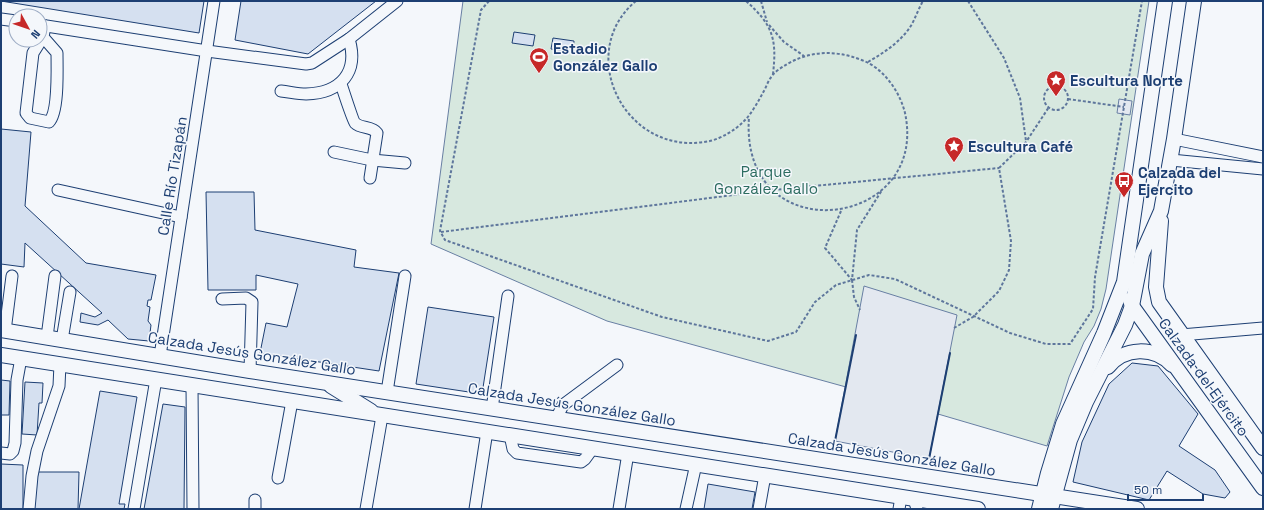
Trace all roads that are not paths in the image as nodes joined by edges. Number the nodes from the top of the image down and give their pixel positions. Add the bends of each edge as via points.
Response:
1 (214, 1) edge
2 (397, 1) edge
3 (1165, 1) edge
4 (1194, 1) edge
5 (43, 29) edge
6 (48, 30) edge
7 (349, 38) junction
8 (206, 51) junction
9 (341, 84) junction
10 (282, 91) dead end
11 (1174, 139) junction
12 (1206, 145) junction
13 (334, 152) dead end
14 (1263, 157) edge
15 (372, 160) junction
16 (1171, 160) junction
17 (405, 163) dead end
18 (1204, 163) junction
19 (1263, 169) edge
20 (370, 178) dead end
21 (58, 190) dead end
22 (1162, 211) junction
23 (181, 217) junction
24 (12, 276) dead end
25 (55, 276) dead end
26 (405, 276) dead end
27 (1124, 282) junction
28 (70, 292) dead end
29 (508, 296) dead end
30 (222, 299) dead end
31 (1132, 306) junction
32 (1263, 328) edge
33 (3, 330) edge
34 (1181, 335) junction
35 (47, 337) junction
36 (62, 340) junction
37 (1, 355) edge
38 (160, 356) junction
39 (21, 358) junction
40 (60, 364) junction
41 (617, 365) dead end
42 (250, 371) junction
43 (156, 379) junction
44 (325, 383) junction
45 (1096, 384) junction
46 (192, 385) junction
47 (1192, 388) junction
48 (387, 392) junction
49 (292, 401) junction
50 (492, 409) junction
51 (379, 415) junction
52 (556, 419) junction
53 (487, 431) junction
54 (1261, 443) edge
55 (1, 453) edge
56 (628, 453) junction
57 (696, 464) junction
58 (765, 475) junction
59 (278, 478) dead end
60 (1263, 488) edge
61 (1049, 500) edge
62 (908, 503) edge
63 (29, 509) edge
64 (134, 509) edge
65 (193, 509) edge
66 (366, 509) edge
67 (475, 509) edge
68 (619, 509) edge
69 (686, 509) edge
70 (759, 509) edge
71 (978, 509) edge
72 (1039, 509) edge
73 (1137, 509) edge

1 - 8 street, Calle Río Tizapán
2 - 7 street
3 - 27 main road
4 - 11 main road
5 - 5 street via 57,53 56,93 53,116 49,122 30,118 26,113 33,53
6 - 8 street
7 - 8 street via 312,63 306,64
7 - 9 street via 352,64
8 - 23 street, Calle Río Tizapán
9 - 10 street via 306,94
9 - 15 street via 352,120 358,126 377,133
11 - 12 street
11 - 16 main road
12 - 14 street
12 - 18 street
13 - 15 street
15 - 17 street
15 - 20 street
16 - 18 street
16 - 22 main road
18 - 19 street
21 - 23 street
22 - 31 main road via 1142,254
22 - 34 main road, Calzada del Ejército via 1156,295
23 - 38 street, Calle Río Tizapán
24 - 33 street
25 - 35 street
26 - 48 street
27 - 31 main road, Calzada del Ejército
27 - 61 main road via 1104,334 1063,424
28 - 36 street
29 - 50 street
30 - 42 street via 246,298 252,302
31 - 45 main road
31 - 47 main road, Calzada del Ejército
32 - 34 street
33 - 35 main road, Calzada Jesús González Gallo
34 - 54 main road, Calzada del Ejército
35 - 36 main road, Calzada Jesús González Gallo
36 - 38 main road, Calzada Jesús González Gallo
37 - 39 main road
38 - 42 main road, Calzada Jesús González Gallo
39 - 40 main road
39 - 55 street via 17,380 15,442 10,454
40 - 43 main road
40 - 63 street via 59,386 35,463
41 - 52 street via 562,405
42 - 44 main road, Calzada Jesús González Gallo
43 - 46 main road
43 - 64 street
44 - 48 main road, Calzada Jesús González Gallo
44 - 51 main road
45 - 47 main road via 1119,356 1137,351 1148,352 1169,362
45 - 61 main road via 1070,440
46 - 49 main road
46 - 65 street
47 - 60 main road, Calzada del Ejército
48 - 50 main road, Calzada Jesús González Gallo
49 - 51 main road
49 - 59 street
50 - 52 main road, Calzada Jesús González Gallo
51 - 53 main road
51 - 66 street
52 - 61 main road, Calzada Jesús González Gallo
53 - 56 main road
53 - 67 street
56 - 57 main road
56 - 68 street
57 - 58 main road
57 - 69 street
58 - 62 main road
58 - 70 street
61 - 72 main road
61 - 73 main road, Calzada Jesús González Gallo
62 - 71 main road

